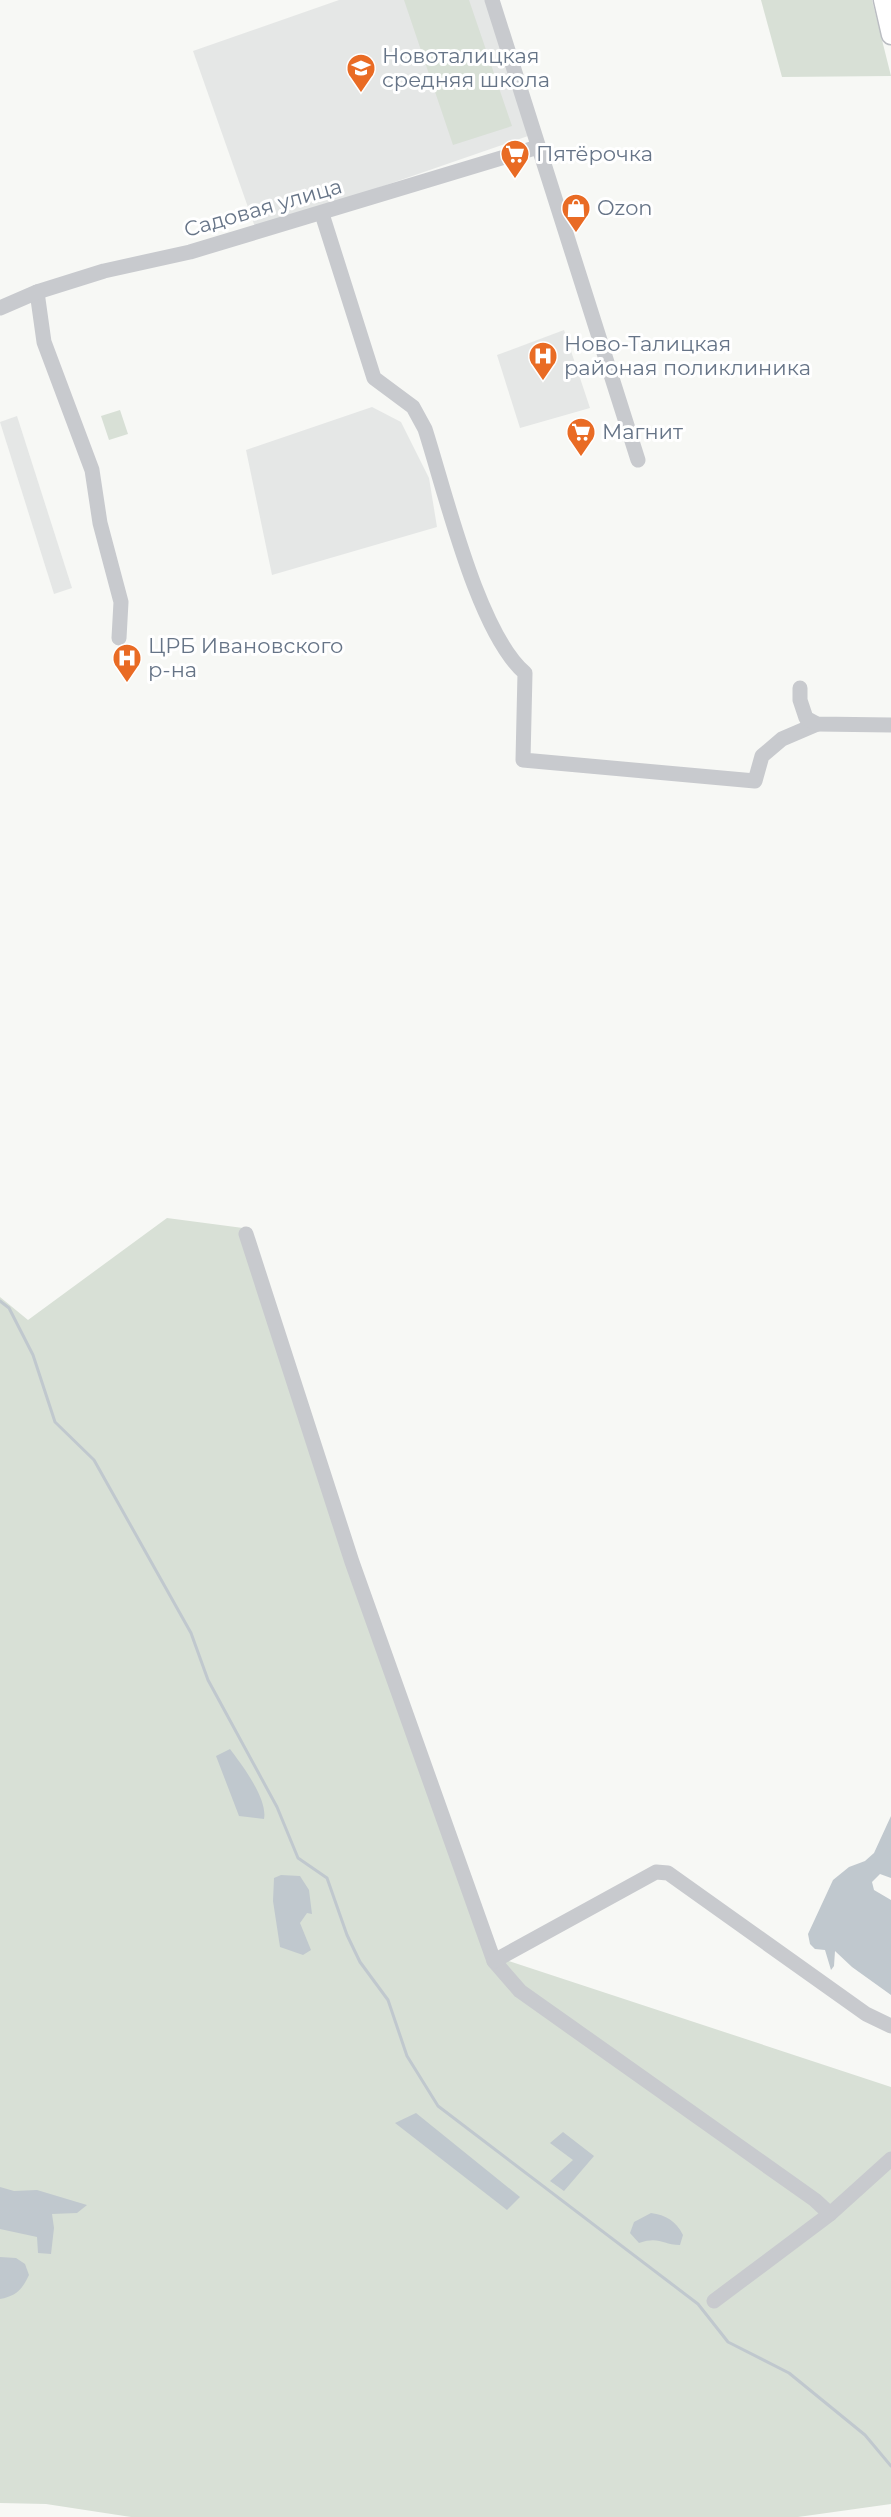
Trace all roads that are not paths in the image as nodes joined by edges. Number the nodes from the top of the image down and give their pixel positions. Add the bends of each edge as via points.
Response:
1 (492, 0) edge
2 (883, 0) edge
3 (891, 35) edge
4 (538, 147) junction
5 (322, 214) junction
6 (37, 292) junction
7 (0, 308) edge
8 (638, 460) dead end
9 (119, 638) dead end
10 (800, 688) dead end
11 (817, 724) junction
12 (891, 724) edge
13 (246, 1234) dead end
14 (494, 1961) junction
15 (891, 2026) edge
16 (891, 2159) edge
17 (830, 2214) junction
18 (714, 2301) dead end

1 - 4 street
2 - 3 main road
4 - 5 street, Садовая улица
4 - 8 street
5 - 6 street, Садовая улица
5 - 11 street via 374,378 413,408 425,429 486,615 514,663 525,673 523,760 755,781 762,756 782,739
6 - 7 street, Садовая улица
6 - 9 street via 44,342 92,470 100,523 121,602
10 - 11 street via 806,718
11 - 12 street
13 - 14 street via 352,1562
14 - 15 street via 656,1872 668,1873 866,2014
14 - 17 street via 520,1991 698,2115
16 - 17 street
17 - 18 street

